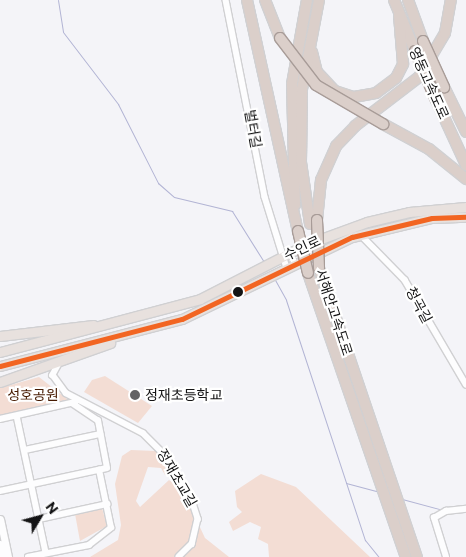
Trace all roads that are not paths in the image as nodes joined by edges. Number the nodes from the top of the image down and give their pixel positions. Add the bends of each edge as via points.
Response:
1 (226, 0) edge
2 (247, 0) edge
3 (266, 0) edge
4 (307, 0) edge
5 (319, 0) edge
6 (394, 0) edge
7 (408, 0) edge
8 (451, 0) edge
9 (399, 15) junction
10 (311, 43) junction
11 (466, 132) edge
12 (466, 165) edge
13 (466, 179) edge
14 (466, 207) edge
15 (466, 217) edge
16 (313, 222) junction
17 (298, 231) junction
18 (361, 235) junction
19 (279, 258) junction
20 (284, 269) junction
21 (121, 323) junction
22 (142, 330) junction
23 (0, 336) edge
24 (0, 352) edge
25 (59, 364) junction
26 (0, 366) edge
27 (0, 382) edge
28 (466, 384) edge
29 (79, 400) junction
30 (73, 404) junction
31 (17, 416) junction
32 (0, 419) edge
33 (100, 434) junction
34 (25, 450) junction
35 (99, 470) junction
36 (384, 476) junction
37 (32, 484) junction
38 (0, 491) edge
39 (107, 504) junction
40 (466, 509) edge
41 (0, 519) edge
42 (39, 519) junction
43 (1, 544) edge
44 (46, 552) junction
45 (38, 556) edge
46 (3, 557) edge
47 (8, 557) edge
48 (28, 557) edge
49 (179, 557) edge
50 (406, 557) edge
51 (417, 557) edge
52 (446, 557) edge

1 - 19 street, 벌터길
2 - 17 highway
3 - 13 highway, bridge via 280,38 316,84 436,154
4 - 17 highway, 서해안고속도로 via 292,84 292,164
5 - 10 highway, 서해안고속도로
6 - 9 highway, 영동고속도로
7 - 11 highway, 영동고속도로, bridge via 423,41
8 - 16 highway via 444,33 425,69 405,90 349,131 330,158
9 - 10 highway via 403,64 387,87 372,95 354,97 329,88 314,68
9 - 12 highway, 영동고속도로, bridge
10 - 16 highway, 서해안고속도로 via 301,126
14 - 19 main road, 수인로 via 385,216
15 - 18 main road, 수인로 via 432,218
16 - 36 highway, 서해안고속도로, bridge via 319,268
17 - 36 highway, 서해안고속도로, bridge via 308,273
18 - 20 main road, 수인로
18 - 28 street, 청곡길 via 405,280
19 - 20 street, 벌터길
19 - 21 main road, 수인로 via 200,299
20 - 22 main road, 수인로 via 217,305
21 - 23 main road
21 - 24 main road, 수인로
22 - 25 main road
22 - 26 main road, 수인로
25 - 27 main road
25 - 29 street, 정재초교길 via 53,375 56,382
29 - 30 street
29 - 49 street, 정재초교길 via 143,433 169,459 192,500 198,519 192,544
30 - 31 street
30 - 33 street via 98,421
31 - 32 street
31 - 34 street
33 - 34 street
33 - 35 street via 107,468
34 - 37 street
35 - 37 street
35 - 39 street
36 - 50 highway, 서해안고속도로 via 392,517
36 - 51 highway, 서해안고속도로
37 - 38 street
37 - 42 street
39 - 42 street
39 - 44 street via 111,528 89,544
40 - 52 street via 446,511 434,518
41 - 43 street
42 - 44 street
43 - 46 street
43 - 47 street
44 - 45 street
45 - 48 street

